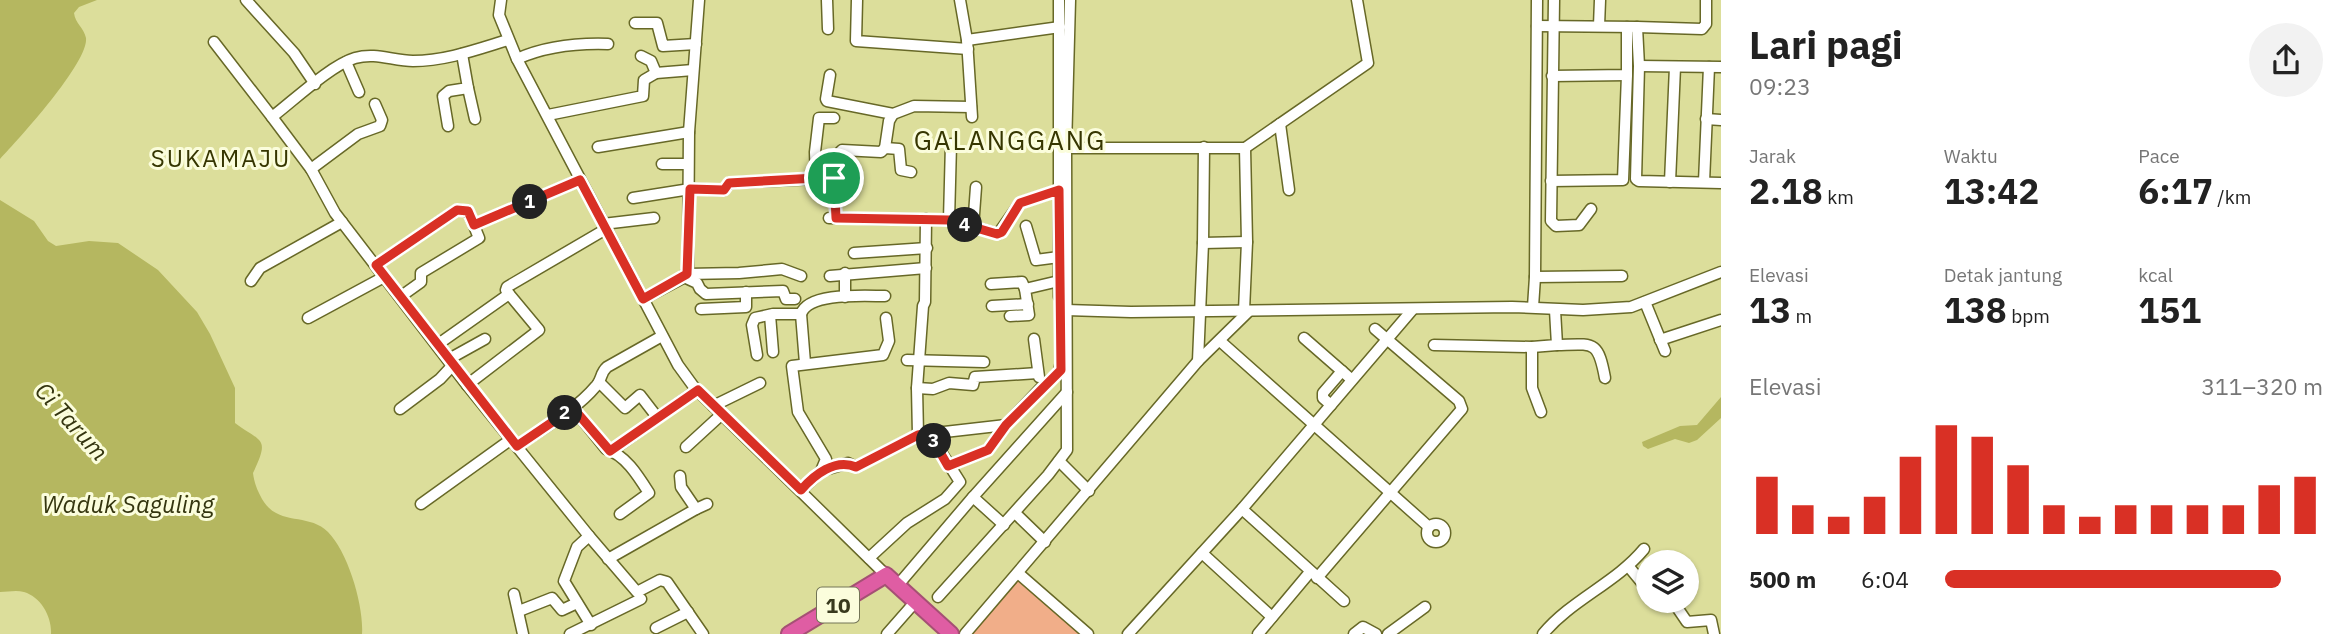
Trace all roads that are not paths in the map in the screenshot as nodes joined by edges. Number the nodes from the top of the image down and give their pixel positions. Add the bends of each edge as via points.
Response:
1 (246, 0) edge
2 (501, 0) edge
3 (699, 0) edge
4 (827, 0) edge
5 (857, 0) edge
6 (960, 0) edge
7 (1059, 0) edge
8 (1070, 0) edge
9 (1357, 0) edge
10 (1537, 0) edge
11 (1554, 0) edge
12 (1600, 0) edge
13 (1706, 0) edge
14 (635, 23) dead end
15 (1537, 26) junction
16 (1553, 26) junction
17 (1599, 26) junction
18 (1060, 27) junction
19 (1632, 27) junction
20 (828, 29) dead end
21 (508, 40) junction
22 (214, 42) dead end
23 (608, 44) dead end
24 (696, 44) junction
25 (968, 44) junction
26 (462, 54) junction
27 (641, 56) dead end
28 (517, 59) junction
29 (346, 62) junction
30 (1639, 66) junction
31 (1675, 67) junction
32 (1709, 67) junction
33 (1721, 67) edge
34 (693, 70) junction
35 (656, 73) junction
36 (830, 75) dead end
37 (1627, 75) junction
38 (1552, 76) junction
39 (315, 84) junction
40 (468, 88) junction
41 (359, 92) dead end
42 (375, 104) dead end
43 (893, 114) junction
44 (548, 115) junction
45 (272, 117) junction
46 (834, 117) dead end
47 (475, 119) dead end
48 (1706, 120) junction
49 (1721, 120) edge
50 (1280, 124) junction
51 (448, 127) dead end
52 (689, 132) junction
53 (904, 139) dead end
54 (951, 144) dead end
55 (598, 147) dead end
56 (1204, 147) junction
57 (885, 148) junction
58 (1066, 148) junction
59 (1245, 148) junction
60 (900, 150) junction
61 (663, 164) dead end
62 (688, 164) junction
63 (312, 169) junction
64 (911, 172) dead end
65 (816, 178) junction
66 (834, 178) junction
67 (580, 180) junction
68 (1551, 181) junction
69 (1670, 182) junction
70 (1704, 182) junction
71 (1721, 183) edge
72 (976, 187) dead end
73 (690, 189) junction
74 (1059, 190) junction
75 (1289, 190) dead end
76 (634, 198) dead end
77 (1591, 209) dead end
78 (654, 218) dead end
79 (926, 219) junction
80 (949, 220) junction
81 (342, 222) junction
82 (474, 225) junction
83 (1026, 226) dead end
84 (604, 227) junction
85 (973, 228) junction
86 (1247, 242) junction
87 (1203, 243) junction
88 (927, 248) junction
89 (854, 253) dead end
90 (1059, 257) junction
91 (376, 265) junction
92 (926, 268) junction
93 (1721, 272) edge
94 (845, 273) junction
95 (685, 275) junction
96 (801, 276) dead end
97 (830, 276) dead end
98 (1622, 276) dead end
99 (384, 277) junction
100 (1535, 277) junction
101 (251, 281) dead end
102 (1059, 281) junction
103 (991, 284) dead end
104 (1026, 289) junction
105 (746, 292) junction
106 (509, 294) junction
107 (885, 296) dead end
108 (400, 297) junction
109 (845, 297) junction
110 (643, 299) junction
111 (796, 299) dead end
112 (1645, 302) junction
113 (1028, 304) junction
114 (992, 306) dead end
115 (1533, 307) junction
116 (701, 309) dead end
117 (1413, 309) junction
118 (1066, 310) junction
119 (1555, 310) junction
120 (1201, 311) junction
121 (1247, 311) junction
122 (801, 314) junction
123 (770, 315) junction
124 (1010, 316) dead end
125 (308, 318) dead end
126 (886, 318) dead end
127 (1721, 320) edge
128 (1375, 329) dead end
129 (662, 336) junction
130 (1304, 338) dead end
131 (485, 339) dead end
132 (1034, 339) dead end
133 (1386, 339) junction
134 (1660, 340) junction
135 (1220, 341) junction
136 (437, 345) junction
137 (1434, 345) dead end
138 (1558, 345) junction
139 (1532, 347) junction
140 (1665, 351) dead end
141 (773, 352) dead end
142 (757, 355) dead end
143 (907, 360) dead end
144 (1198, 360) junction
145 (919, 361) junction
146 (451, 362) junction
147 (984, 362) dead end
148 (805, 363) junction
149 (1342, 371) junction
150 (1038, 373) junction
151 (1605, 378) dead end
152 (1352, 379) junction
153 (599, 382) junction
154 (760, 383) dead end
155 (467, 385) junction
156 (917, 388) junction
157 (1041, 388) junction
158 (698, 390) junction
159 (1067, 392) junction
160 (1331, 405) junction
161 (573, 408) junction
162 (400, 409) dead end
163 (718, 410) junction
164 (1541, 412) dead end
165 (657, 417) junction
166 (1315, 424) junction
167 (1006, 425) junction
168 (924, 434) junction
169 (514, 443) junction
170 (686, 447) dead end
171 (614, 449) junction
172 (1059, 461) junction
173 (948, 466) junction
174 (821, 471) junction
175 (680, 476) dead end
176 (801, 490) junction
177 (1089, 491) junction
178 (1392, 492) junction
179 (973, 497) junction
180 (421, 504) dead end
181 (707, 504) dead end
182 (696, 509) junction
183 (1241, 509) junction
184 (1015, 513) junction
185 (620, 514) dead end
186 (1004, 525) junction
187 (1429, 527) dead end
188 (589, 536) junction
189 (1045, 542) junction
190 (1644, 549) dead end
191 (1202, 552) junction
192 (869, 558) junction
193 (608, 559) junction
194 (1629, 567) junction
195 (1018, 573) junction
196 (886, 575) junction
197 (1314, 575) junction
198 (1636, 575) edge
199 (898, 584) junction
200 (514, 594) dead end
201 (639, 595) junction
202 (939, 597) dead end
203 (916, 601) junction
204 (1344, 601) dead end
205 (577, 603) junction
206 (1425, 607) dead end
207 (647, 609) dead end
208 (519, 611) junction
209 (688, 612) junction
210 (1681, 613) edge
211 (1272, 617) junction
212 (591, 625) junction
213 (656, 628) dead end
214 (808, 629) edge
215 (523, 634) edge
216 (569, 634) edge
217 (703, 634) edge
218 (789, 634) edge
219 (887, 634) edge
220 (951, 634) edge
221 (965, 634) edge
222 (1088, 634) edge
223 (1128, 634) edge
224 (1258, 634) edge
225 (1354, 634) edge
226 (1376, 634) edge
227 (1388, 634) edge
228 (1542, 634) edge
229 (1714, 634) edge

1 - 39 street
2 - 21 street via 499,15
3 - 24 street
4 - 20 street
5 - 25 street via 856,41
6 - 25 street
7 - 18 street
8 - 58 street
9 - 50 street via 1368,63
10 - 15 street
11 - 16 street
12 - 17 street
13 - 19 street via 1702,29
14 - 24 street via 657,23 663,46
15 - 16 street
15 - 100 street
16 - 17 street
16 - 38 street
17 - 19 street
18 - 25 street
18 - 74 street
19 - 30 street
19 - 37 street
21 - 26 street
21 - 28 street
22 - 45 street
23 - 28 street via 539,50
24 - 34 street
25 - 43 street via 972,112 914,106
26 - 29 street via 417,61 373,55
26 - 40 street
27 - 35 street via 651,61
28 - 44 street
29 - 39 street
29 - 41 street
30 - 31 street
30 - 69 street via 1635,177
31 - 32 street
31 - 69 street
32 - 33 street
32 - 48 street
34 - 35 street
34 - 52 street
35 - 44 street via 643,82 643,96
36 - 43 street via 827,101
37 - 38 street
37 - 68 street via 1623,180
38 - 68 street
39 - 45 street
40 - 47 street
40 - 51 street via 443,96
42 - 63 street via 380,126 358,134
43 - 57 street
44 - 67 street
45 - 63 street
46 - 65 street via 820,118
48 - 49 street
48 - 70 street
50 - 59 street
50 - 75 street
52 - 55 street
52 - 62 street
53 - 60 street
54 - 80 street
56 - 58 street
56 - 59 street
56 - 87 street
57 - 60 street
57 - 66 street via 881,152 839,152
58 - 118 street
59 - 86 street
60 - 64 street via 901,170
61 - 62 street
62 - 73 street
63 - 81 street
65 - 66 street
65 - 73 street via 729,183 724,190
66 - 79 street via 832,218
67 - 82 street
67 - 84 street
68 - 77 street via 1554,225 1579,225
69 - 70 street
70 - 71 street
72 - 85 street
73 - 76 street
73 - 95 street
74 - 85 street via 1020,203 1000,233
74 - 90 street
78 - 84 street
79 - 80 street
79 - 88 street
80 - 85 street
81 - 91 street
81 - 101 street via 260,268
82 - 91 street via 468,211 457,210
82 - 108 street via 478,239 421,272 423,281
83 - 90 street via 1037,260
84 - 106 street via 508,287
84 - 110 street
86 - 87 street
86 - 121 street
87 - 120 street
88 - 89 street
88 - 92 street
90 - 102 street
91 - 99 street
92 - 94 street
92 - 145 street
93 - 112 street
94 - 97 street
94 - 109 street
95 - 96 street via 782,269
95 - 105 street via 706,294
95 - 110 street
98 - 100 street
99 - 108 street
99 - 125 street
100 - 115 street
102 - 104 street
102 - 157 street via 1061,370
103 - 104 street via 1021,282
104 - 113 street
105 - 111 street via 783,291 786,299
105 - 116 street via 746,307
106 - 136 street
106 - 155 street via 539,330
107 - 109 street
108 - 136 street
109 - 122 street via 816,299
110 - 129 street
112 - 119 street via 1630,307
112 - 134 street
113 - 114 street
113 - 124 street via 1029,315
115 - 117 street
115 - 119 street
117 - 121 street
117 - 133 street
118 - 120 street
118 - 159 street
119 - 138 street
120 - 121 street
120 - 144 street
121 - 135 street
122 - 123 street
122 - 148 street
123 - 141 street
123 - 142 street via 752,320
126 - 148 street via 889,341 883,355
127 - 134 street
128 - 133 street
129 - 153 street via 607,367
129 - 158 street
130 - 149 street
131 - 146 street
132 - 150 street
133 - 152 street
133 - 178 street via 1459,401 1462,410
134 - 140 street
135 - 144 street
135 - 166 street
136 - 146 street
137 - 139 street
138 - 139 street
138 - 151 street via 1589,344 1595,348
139 - 164 street via 1532,388
143 - 145 street
144 - 177 street
145 - 147 street
145 - 156 street
146 - 155 street
146 - 162 street via 440,379
148 - 174 street via 792,367 797,408 825,455
149 - 152 street
149 - 160 street via 1323,393
150 - 156 street via 975,377 974,385
150 - 157 street
152 - 160 street
153 - 161 street
153 - 165 street via 625,408 640,395
154 - 163 street
155 - 169 street
156 - 168 street
157 - 167 street
158 - 163 street
158 - 165 street
159 - 172 street via 1068,450
159 - 179 street
160 - 166 street
161 - 169 street
161 - 171 street via 606,449
163 - 170 street
163 - 176 street
165 - 171 street
166 - 178 street
166 - 183 street
167 - 168 street
167 - 173 street via 985,452
168 - 173 street
168 - 174 street via 856,467 846,464
169 - 180 street
169 - 188 street
171 - 185 street via 649,494
172 - 177 street
172 - 184 street
173 - 192 street via 959,484 942,501 906,523
174 - 176 street
175 - 182 street via 681,487
176 - 192 street
177 - 189 street
178 - 187 street
178 - 197 street
179 - 186 street
179 - 199 street
181 - 182 street
182 - 193 street
183 - 191 street
183 - 197 street
184 - 186 street
184 - 189 street
186 - 202 street
188 - 193 street
188 - 205 street via 577,547 564,578
189 - 195 street
190 - 194 street
191 - 211 street
191 - 223 street
192 - 196 street
193 - 201 street
194 - 198 street
194 - 228 street
195 - 221 street
195 - 222 street
196 - 199 highway, 10
196 - 214 highway, 10
197 - 204 street
197 - 211 street
199 - 203 highway, 10
200 - 208 street
201 - 207 street
201 - 209 street via 664,580
201 - 212 street
203 - 219 street
203 - 220 highway, 10
205 - 208 street via 562,610 552,598
205 - 212 street
206 - 227 street
208 - 215 street
209 - 213 street
209 - 217 street
210 - 229 street via 1687,622 1710,620
211 - 224 street
212 - 216 street
214 - 218 highway, 10
225 - 226 street via 1363,627

